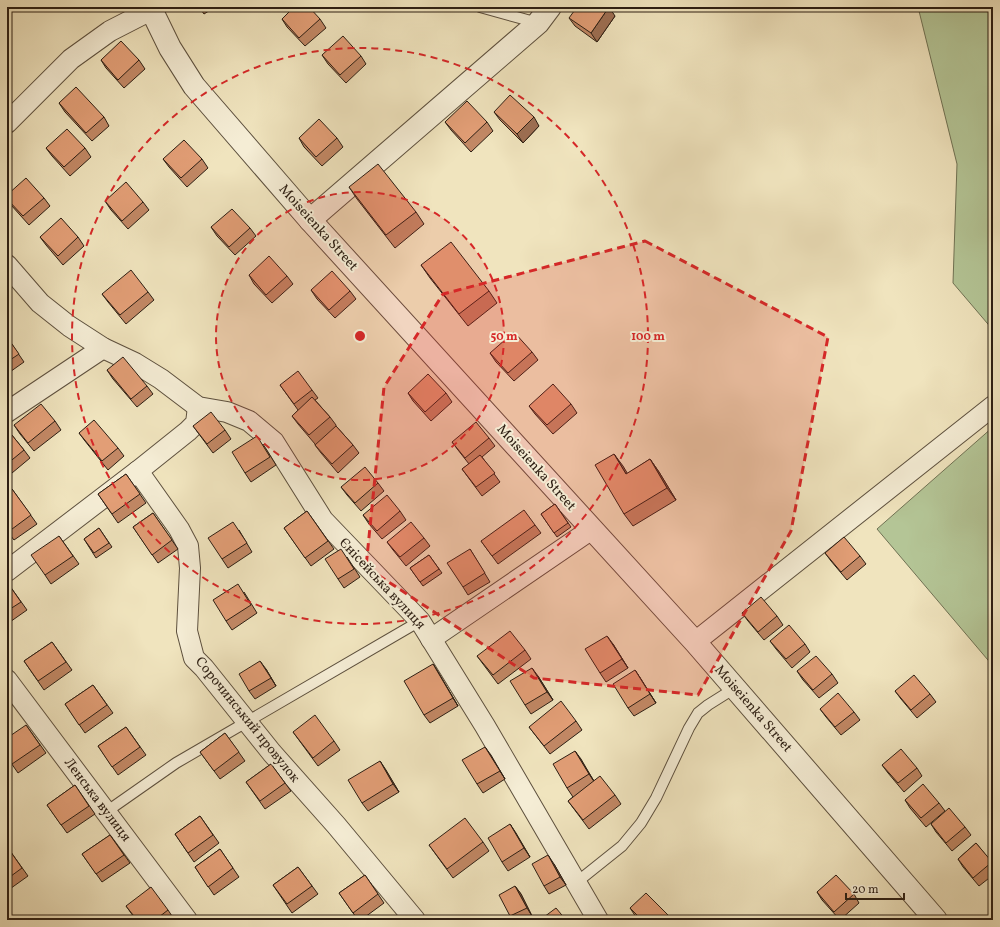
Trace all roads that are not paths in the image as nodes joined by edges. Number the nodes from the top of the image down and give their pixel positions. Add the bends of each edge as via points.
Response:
1 (480, 7) edge
2 (151, 8) edge
3 (544, 15) edge
4 (7, 123) edge
5 (310, 220) junction
6 (7, 265) edge
7 (103, 348) junction
8 (993, 406) edge
9 (198, 407) junction
10 (7, 412) edge
11 (138, 471) junction
12 (592, 529) junction
13 (7, 571) edge
14 (420, 621) junction
15 (431, 639) junction
16 (695, 642) junction
17 (7, 680) edge
18 (735, 688) junction
19 (247, 721) junction
20 (106, 812) junction
21 (577, 882) junction
22 (187, 920) edge
23 (415, 920) edge
24 (598, 920) edge
25 (936, 920) edge

1 - 3 lane
2 - 4 street via 110,31 71,59
2 - 5 street, Moiseienka Street via 170,48 194,86
3 - 5 street
5 - 12 street, Moiseienka Street
6 - 7 street, Єнісейська вулиця via 40,303
7 - 9 street, Єнісейська вулиця via 136,363 162,379
7 - 10 street
8 - 16 street
9 - 11 street via 196,423
9 - 14 street, Єнісейська вулиця via 228,412 249,421 274,442 323,520
11 - 13 street
11 - 19 street, Сорочинський провулок via 188,546 190,568 187,631 194,658
12 - 15 street
12 - 16 street, Moiseienka Street
14 - 15 street, Єнісейська вулиця
14 - 19 lane
15 - 21 street, Єнісейська вулиця
16 - 18 street, Moiseienka Street
17 - 20 street, Ленська вулиця
18 - 21 lane via 698,713 641,823 622,846
18 - 25 street, Moiseienka Street
19 - 20 lane via 176,763
19 - 23 street, Сорочинський провулок
20 - 22 street, Ленська вулиця
21 - 24 street, Єнісейська вулиця

